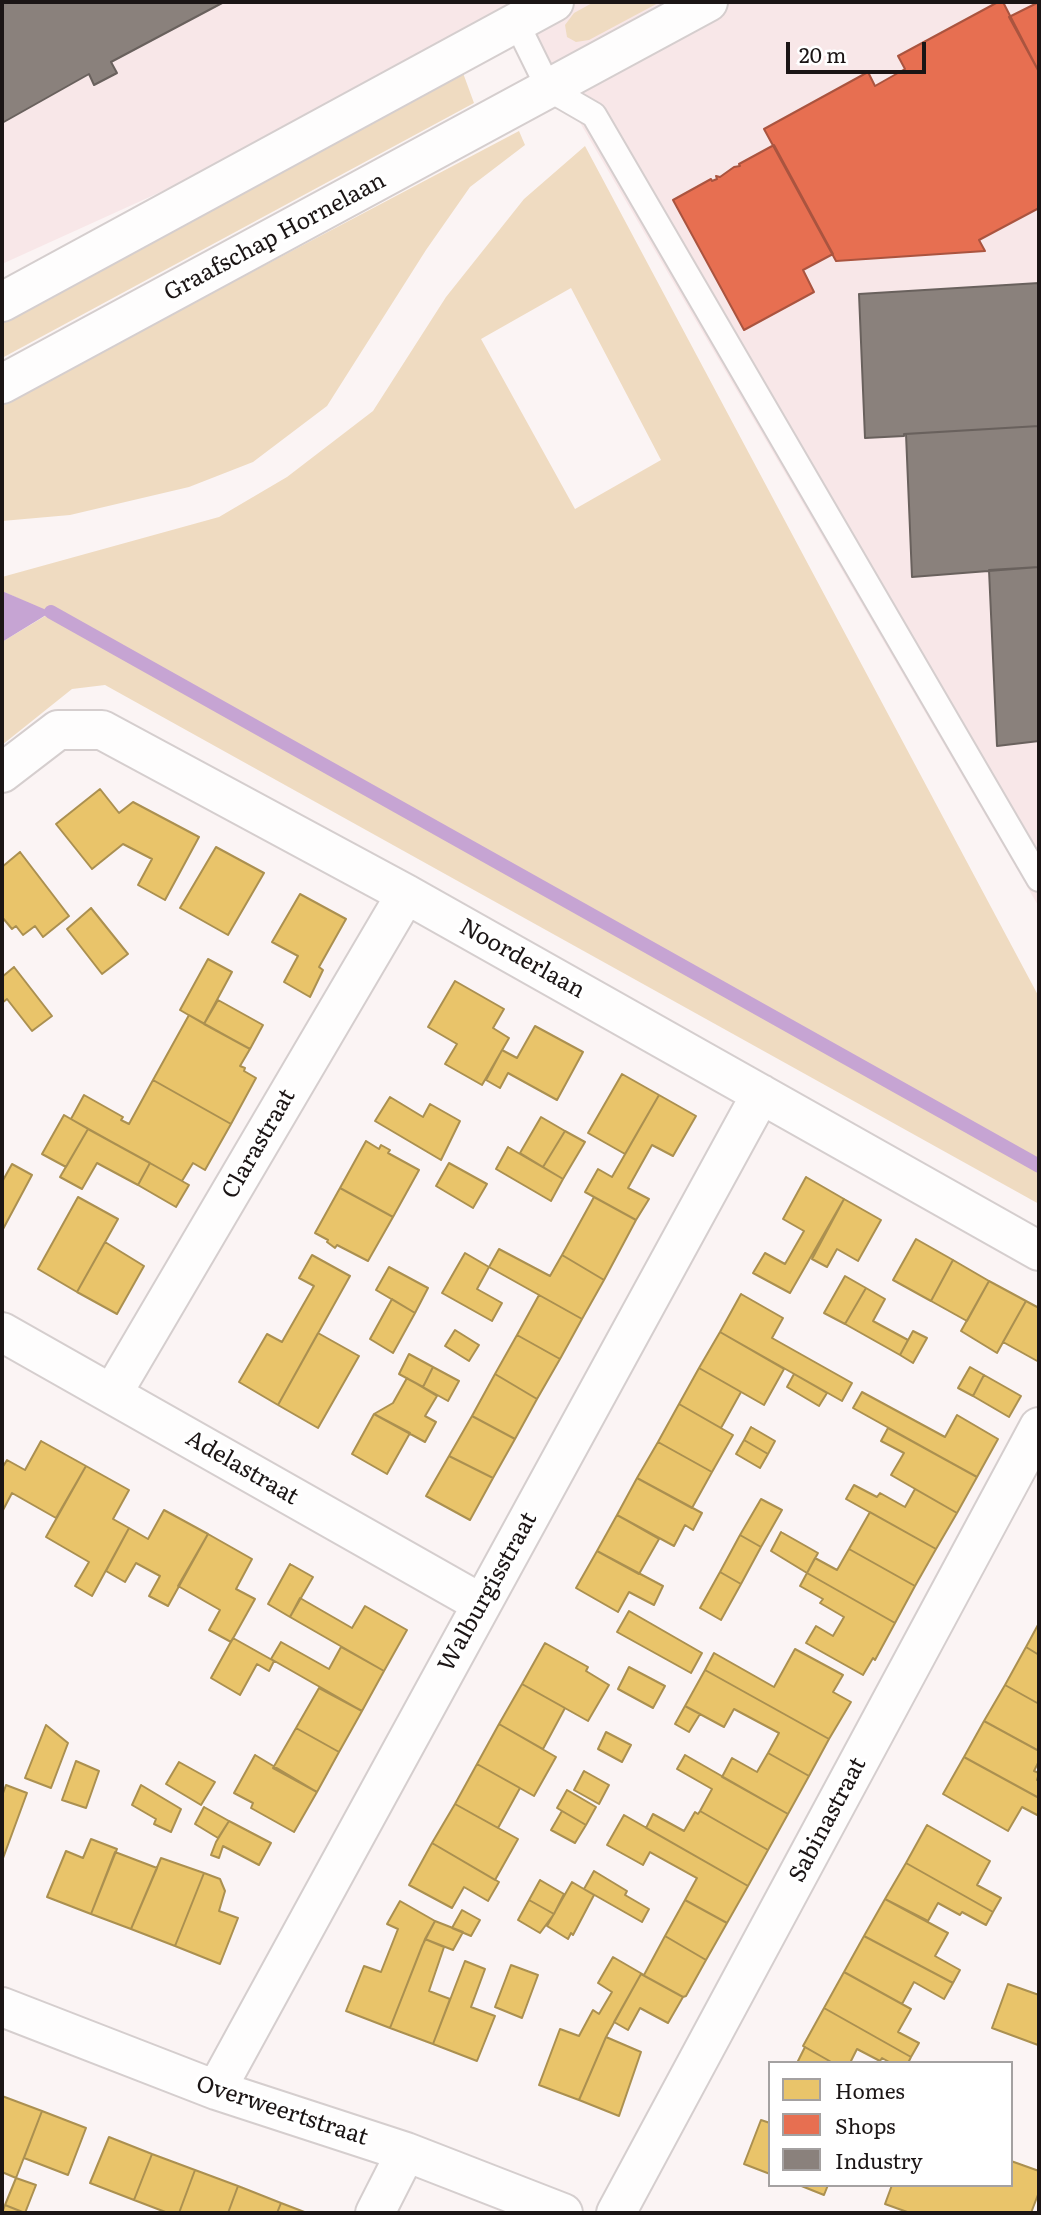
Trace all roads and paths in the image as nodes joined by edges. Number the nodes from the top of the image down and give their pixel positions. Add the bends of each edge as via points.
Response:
1 (554, 2) edge
2 (708, 2) edge
3 (516, 22) junction
4 (548, 89) junction
5 (2, 302) edge
6 (2, 384) edge
7 (2, 773) edge
8 (1039, 879) edge
9 (406, 894) junction
10 (761, 1094) junction
11 (1039, 1251) edge
12 (2, 1332) edge
13 (112, 1394) junction
14 (1039, 1427) edge
15 (482, 1604) junction
16 (2, 2007) edge
17 (216, 2090) junction
18 (406, 2152) junction
19 (374, 2213) edge
20 (563, 2213) edge
21 (616, 2213) edge

1 - 3 street
2 - 4 street, Graafschap Hornelaan
3 - 4 lane
3 - 5 street
4 - 6 street, Graafschap Hornelaan
4 - 8 lane via 594,115
7 - 9 street, Noorderlaan via 58,730 102,730
9 - 10 street, Noorderlaan
9 - 13 street, Clarastraat
10 - 11 street, Noorderlaan
10 - 15 street, Walburgisstraat
12 - 13 street, Adelastraat
13 - 15 street, Adelastraat
14 - 21 street, Sabinastraat
15 - 17 street, Walburgisstraat
16 - 17 street, Overweertstraat
17 - 18 street, Overweertstraat
18 - 19 street
18 - 20 street, Overweertstraat

